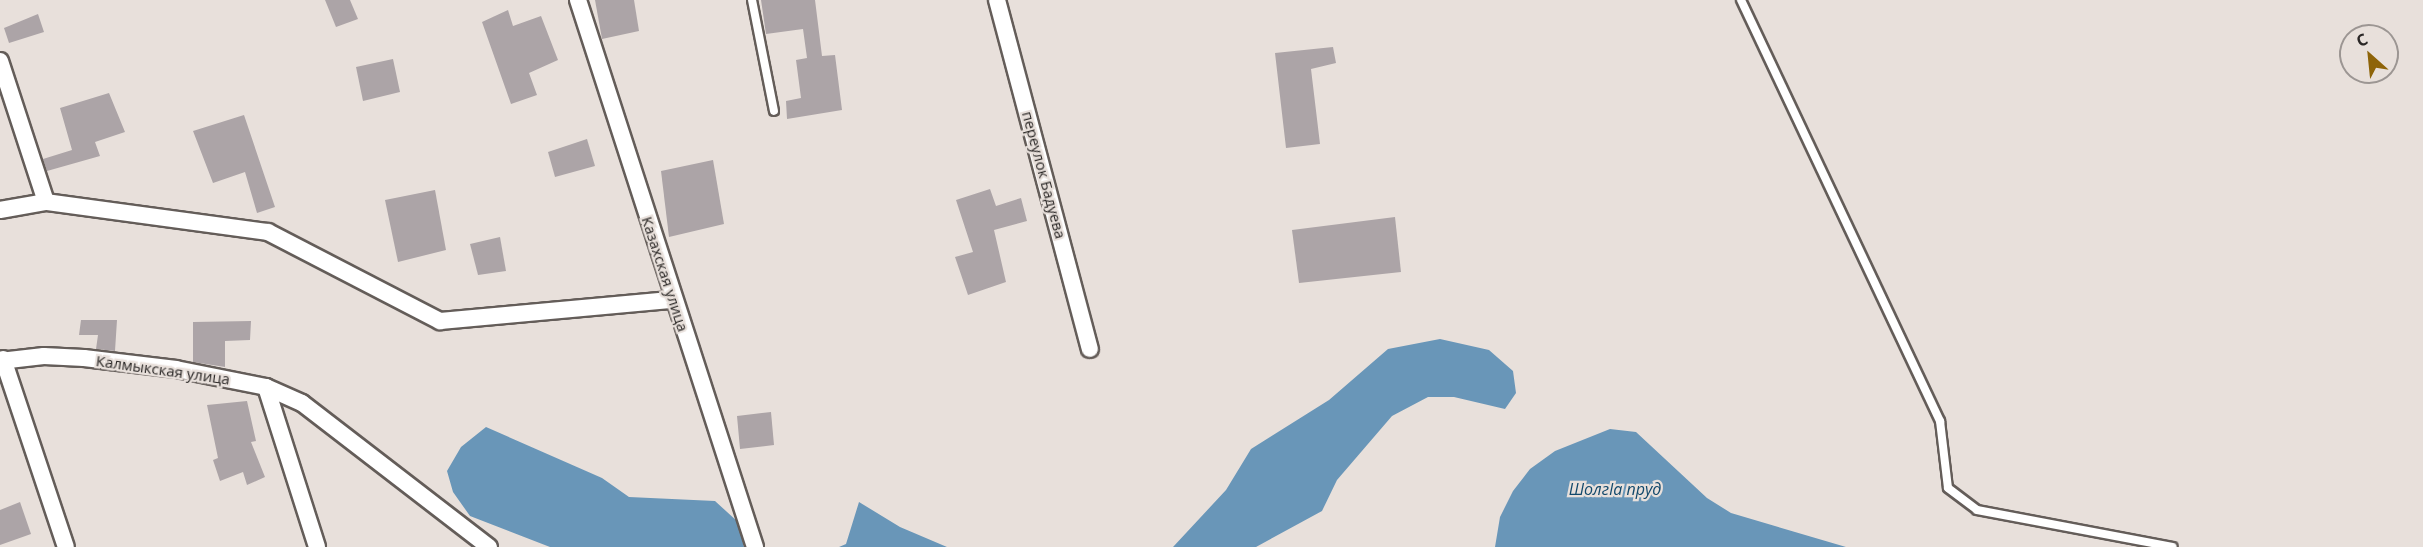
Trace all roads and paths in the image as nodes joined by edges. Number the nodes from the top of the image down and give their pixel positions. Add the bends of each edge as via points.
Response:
1 (578, 0) edge
2 (752, 0) edge
3 (997, 0) edge
4 (1741, 0) edge
5 (0, 61) edge
6 (774, 111) dead end
7 (46, 202) junction
8 (0, 210) edge
9 (673, 300) junction
10 (1090, 349) dead end
11 (2, 360) edge
12 (266, 387) junction
13 (66, 547) edge
14 (317, 547) edge
15 (489, 547) edge
16 (755, 547) edge
17 (2173, 547) edge

1 - 9 street, Казахская улица
2 - 6 lane
3 - 10 street, переулок Бадуева
4 - 17 lane via 1940,421 1948,488 1977,510
5 - 7 street
7 - 8 street
7 - 9 street via 268,232 440,321
9 - 16 street, Казахская улица
11 - 12 street, Калмыкская улица via 44,356 95,360 176,369
11 - 13 street
12 - 14 street
12 - 15 street, Калмыкская улица via 302,403

